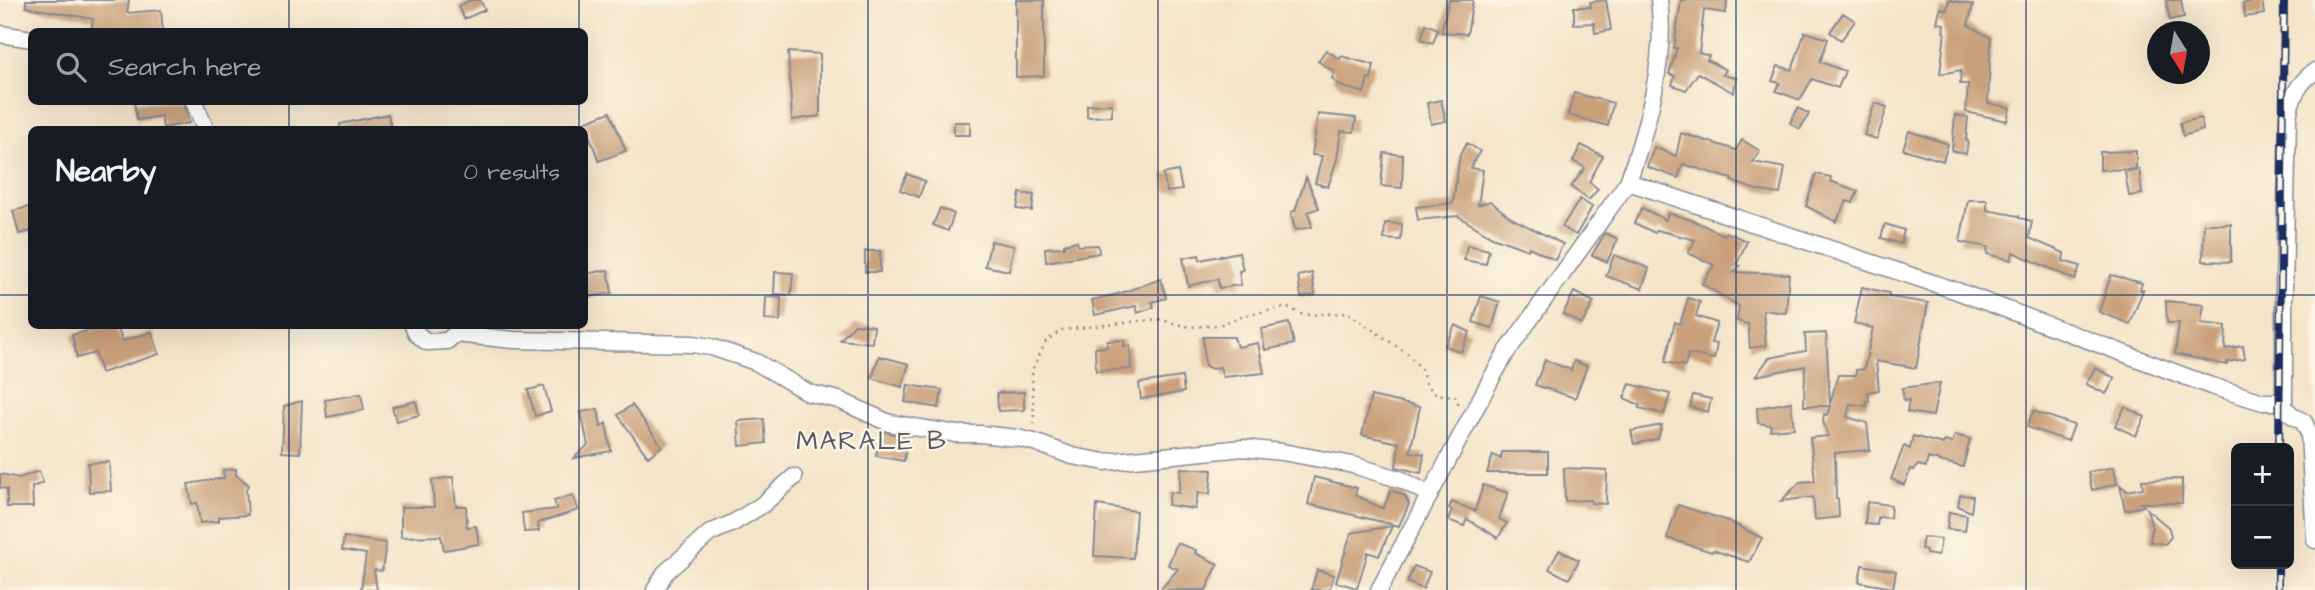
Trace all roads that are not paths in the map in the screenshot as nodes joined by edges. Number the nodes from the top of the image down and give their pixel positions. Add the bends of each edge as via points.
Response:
1 (1659, 0) edge
2 (0, 34) edge
3 (28, 38) edge
4 (2315, 71) edge
5 (195, 105) edge
6 (204, 126) edge
7 (1628, 182) junction
8 (415, 329) edge
9 (2284, 406) junction
10 (794, 477) dead end
11 (1430, 495) junction
12 (2315, 540) edge
13 (656, 590) edge
14 (1380, 590) edge

1 - 7 street via 1661,30 1655,78
2 - 3 street
4 - 9 street via 2289,105
5 - 6 street
7 - 9 street via 1957,290 2211,386
7 - 11 street via 1513,344
8 - 11 street via 427,342 447,341 455,334 711,347 756,362 809,393 839,400 888,424 1034,442 1072,456 1105,461 1243,448 1282,452 1402,480
9 - 12 street via 2304,422 2309,434
10 - 13 street via 762,505 710,533 665,573
11 - 14 street

